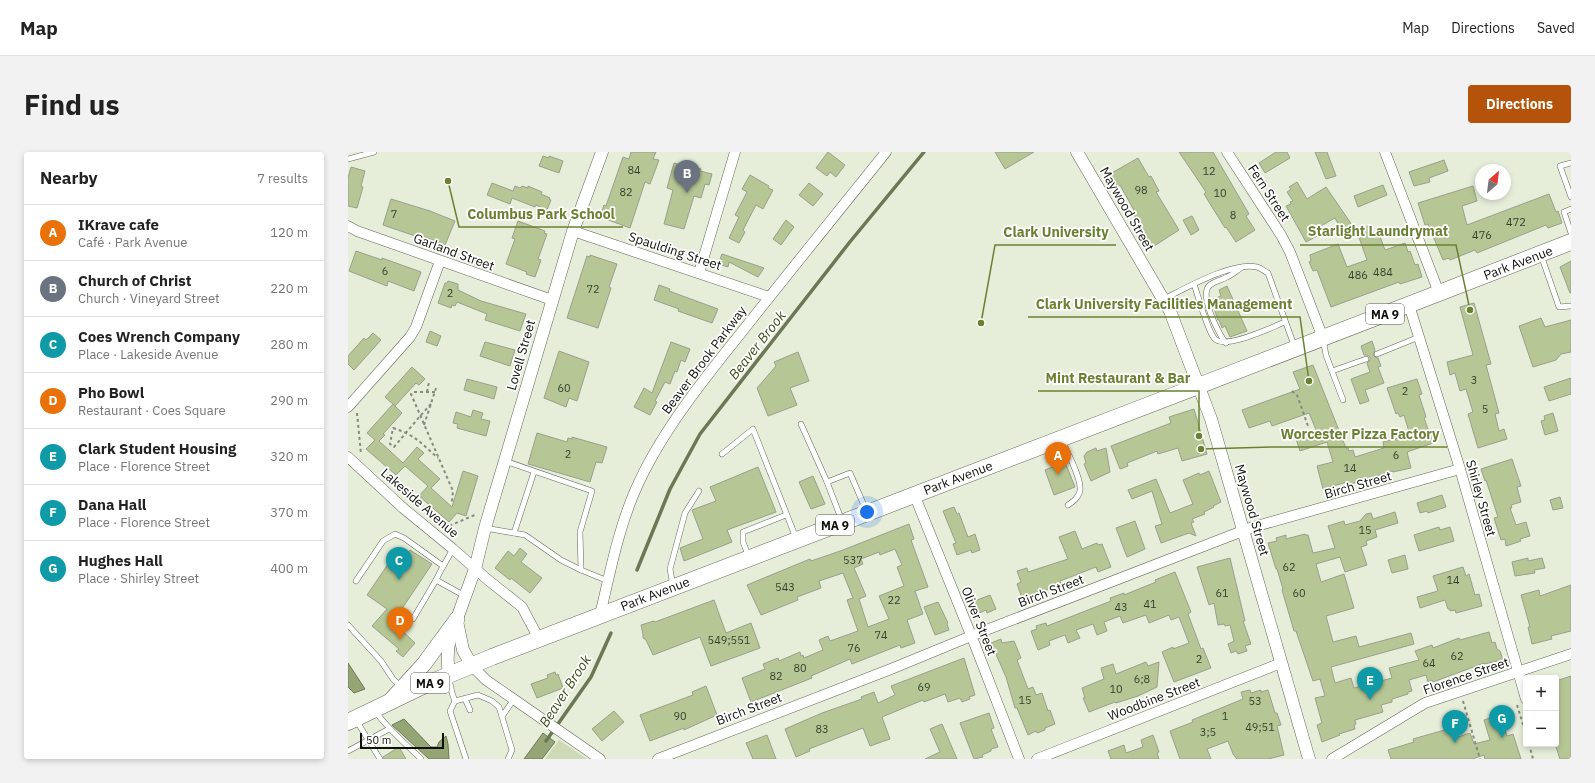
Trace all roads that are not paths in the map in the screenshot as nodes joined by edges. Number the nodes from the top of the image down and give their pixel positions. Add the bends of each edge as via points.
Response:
1 (374, 152) edge
2 (602, 152) edge
3 (735, 152) edge
4 (886, 152) edge
5 (1077, 152) edge
6 (1228, 152) edge
7 (1385, 152) edge
8 (348, 159) edge
9 (1571, 163) edge
10 (1571, 197) edge
11 (1571, 209) edge
12 (348, 226) edge
13 (572, 231) junction
14 (1571, 233) edge
15 (1571, 242) edge
16 (1541, 254) junction
17 (440, 261) junction
18 (1243, 267) junction
19 (699, 273) junction
20 (1194, 284) junction
21 (1439, 293) junction
22 (769, 297) junction
23 (1163, 299) junction
24 (552, 300) junction
25 (1409, 305) junction
26 (1571, 306) edge
27 (1285, 322) junction
28 (1419, 337) junction
29 (1323, 338) junction
30 (1226, 343) junction
31 (1295, 349) junction
32 (1377, 354) dead end
33 (1366, 359) dead end
34 (1332, 371) junction
35 (1199, 386) junction
36 (1343, 400) dead end
37 (352, 409) edge
38 (801, 424) dead end
39 (1062, 438) junction
40 (722, 454) dead end
41 (348, 457) edge
42 (505, 461) junction
43 (1460, 469) junction
44 (534, 472) junction
45 (827, 482) junction
46 (699, 492) dead end
47 (914, 494) junction
48 (1068, 505) dead end
49 (867, 512) junction
50 (786, 515) junction
51 (843, 522) junction
52 (485, 528) junction
53 (1243, 531) junction
54 (514, 533) junction
55 (796, 540) junction
56 (454, 549) junction
57 (749, 558) junction
58 (443, 566) junction
59 (475, 568) junction
60 (581, 570) junction
61 (436, 580) junction
62 (356, 581) dead end
63 (608, 581) junction
64 (673, 587) junction
65 (466, 597) junction
66 (600, 615) junction
67 (413, 619) dead end
68 (457, 620) junction
69 (348, 625) edge
70 (972, 636) junction
71 (539, 639) junction
72 (1571, 654) edge
73 (1281, 663) junction
74 (472, 666) junction
75 (1518, 672) junction
76 (449, 675) junction
77 (402, 688) junction
78 (465, 699) junction
79 (514, 699) junction
80 (1521, 700) edge
81 (455, 701) junction
82 (389, 702) junction
83 (374, 710) junction
84 (470, 710) dead end
85 (503, 715) junction
86 (352, 721) edge
87 (389, 729) junction
88 (368, 740) junction
89 (348, 751) edge
90 (380, 759) edge
91 (421, 759) edge
92 (466, 759) edge
93 (508, 759) edge
94 (600, 759) edge
95 (658, 759) edge
96 (1019, 759) edge
97 (1037, 759) edge
98 (1309, 759) edge
99 (1332, 759) edge

1 - 8 lane
2 - 13 street, Lovell Street
3 - 19 street
4 - 22 street, Beaver Brook Parkway
5 - 23 street, Maywood Street
6 - 29 street, Fern Street via 1290,252
7 - 21 street
9 - 10 lane via 1560,166
11 - 14 lane via 1564,212
12 - 17 street, Garland Street
13 - 19 street, Spaulding Street
13 - 24 street, Lovell Street
15 - 16 highway, Park Avenue / MA 9
16 - 21 highway, Park Avenue / MA 9
16 - 26 lane via 1559,307
17 - 24 street, Garland Street
17 - 37 street via 416,327
18 - 20 lane via 1218,272
18 - 27 lane via 1259,267 1268,273
18 - 30 lane via 1209,286 1207,290 1210,311
19 - 22 street, Spaulding Street
20 - 23 lane
20 - 30 lane via 1214,338 1218,342
21 - 25 highway, Park Avenue / MA 9
22 - 63 street, Beaver Brook Parkway via 690,400 645,471 626,516
23 - 35 street, Maywood Street
24 - 42 street, Lovell Street
25 - 28 street, Shirley Street
25 - 29 highway, Park Avenue / MA 9
27 - 30 lane
27 - 31 lane
28 - 32 lane
28 - 43 street, Shirley Street
29 - 31 highway, Park Avenue / MA 9
29 - 34 lane
31 - 35 highway, Park Avenue / MA 9
33 - 34 lane
34 - 36 lane
35 - 39 highway, Park Avenue / MA 9
35 - 53 street, Maywood Street
38 - 45 lane
39 - 47 highway, Park Avenue / MA 9
39 - 48 lane via 1080,489 1078,496
40 - 50 lane via 753,428
41 - 56 street, Lakeside Avenue via 403,508
42 - 44 lane
42 - 52 street, Lovell Street
43 - 53 street, Birch Street
43 - 75 street, Shirley Street
44 - 54 lane
44 - 60 lane via 592,491 580,532
45 - 49 lane via 850,473
45 - 51 lane
46 - 64 lane via 685,513 670,569
47 - 49 highway, Park Avenue / MA 9
47 - 70 street, Oliver Street
49 - 51 highway, Park Avenue / MA 9
50 - 55 lane
50 - 57 lane via 743,532 743,542
51 - 55 highway, Park Avenue / MA 9
52 - 54 lane
52 - 59 street, Lovell Street
53 - 70 street, Birch Street
53 - 73 street, Maywood Street
54 - 60 lane via 525,535 561,560
55 - 57 highway, Park Avenue / MA 9
56 - 58 lane
56 - 59 street, Lakeside Avenue
57 - 64 highway, Park Avenue / MA 9
58 - 61 lane
58 - 62 lane via 395,534 384,541
59 - 65 street, Lovell Street
59 - 71 street, Lakeside Avenue via 522,607
60 - 63 lane
61 - 65 lane
61 - 67 lane
63 - 66 street, Beaver Brook Parkway
64 - 66 highway, Park Avenue / MA 9
65 - 68 street, Lovell Street
66 - 71 highway, Park Avenue / MA 9
68 - 74 street via 463,650
68 - 76 street, Lovell Street via 448,650
68 - 77 main road via 424,664
69 - 77 lane
70 - 95 street, Birch Street
70 - 96 street, Oliver Street
71 - 74 highway, Park Avenue / MA 9
72 - 75 street, Florence Street
73 - 97 street, Woodbine Street
73 - 98 street, Maywood Street
74 - 76 highway, Park Avenue / MA 9
74 - 79 street via 486,680
75 - 80 street, Shirley Street
75 - 99 street, Florence Street via 1425,703
76 - 81 lane
76 - 82 highway, Park Avenue / MA 9
77 - 82 main road
78 - 81 lane
78 - 84 lane
78 - 85 lane via 478,695 492,701
79 - 85 lane
79 - 94 street
81 - 92 lane via 450,711
82 - 83 highway, Park Avenue / MA 9
83 - 86 highway, Park Avenue / MA 9
83 - 87 lane
85 - 93 lane via 512,750
86 - 88 lane
87 - 88 lane
87 - 91 lane
88 - 89 lane
88 - 90 lane

